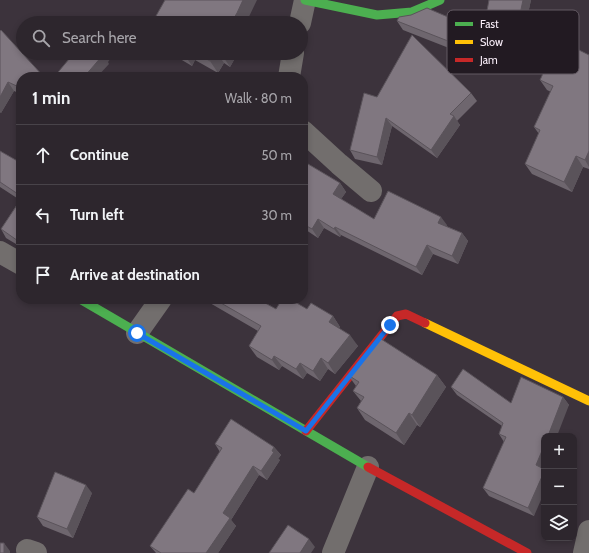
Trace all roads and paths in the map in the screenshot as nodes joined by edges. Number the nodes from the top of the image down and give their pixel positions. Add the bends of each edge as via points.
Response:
1 (305, 0) edge
2 (440, 0) edge
3 (302, 16) edge
4 (292, 60) edge
5 (289, 72) edge
6 (308, 136) edge
7 (371, 191) dead end
8 (0, 252) edge
9 (16, 261) edge
10 (88, 304) edge
11 (157, 304) edge
12 (137, 333) junction
13 (589, 401) edge
14 (306, 431) junction
15 (368, 467) junction
16 (589, 531) edge
17 (333, 553) edge
18 (527, 553) edge
19 (584, 553) edge

1 - 2 street via 377,15 412,12
1 - 3 street
4 - 5 street
6 - 7 street
8 - 9 street
10 - 12 street
11 - 12 street
12 - 14 street
13 - 14 street via 406,314 400,314
14 - 15 street
15 - 17 street
15 - 18 street
16 - 19 street

